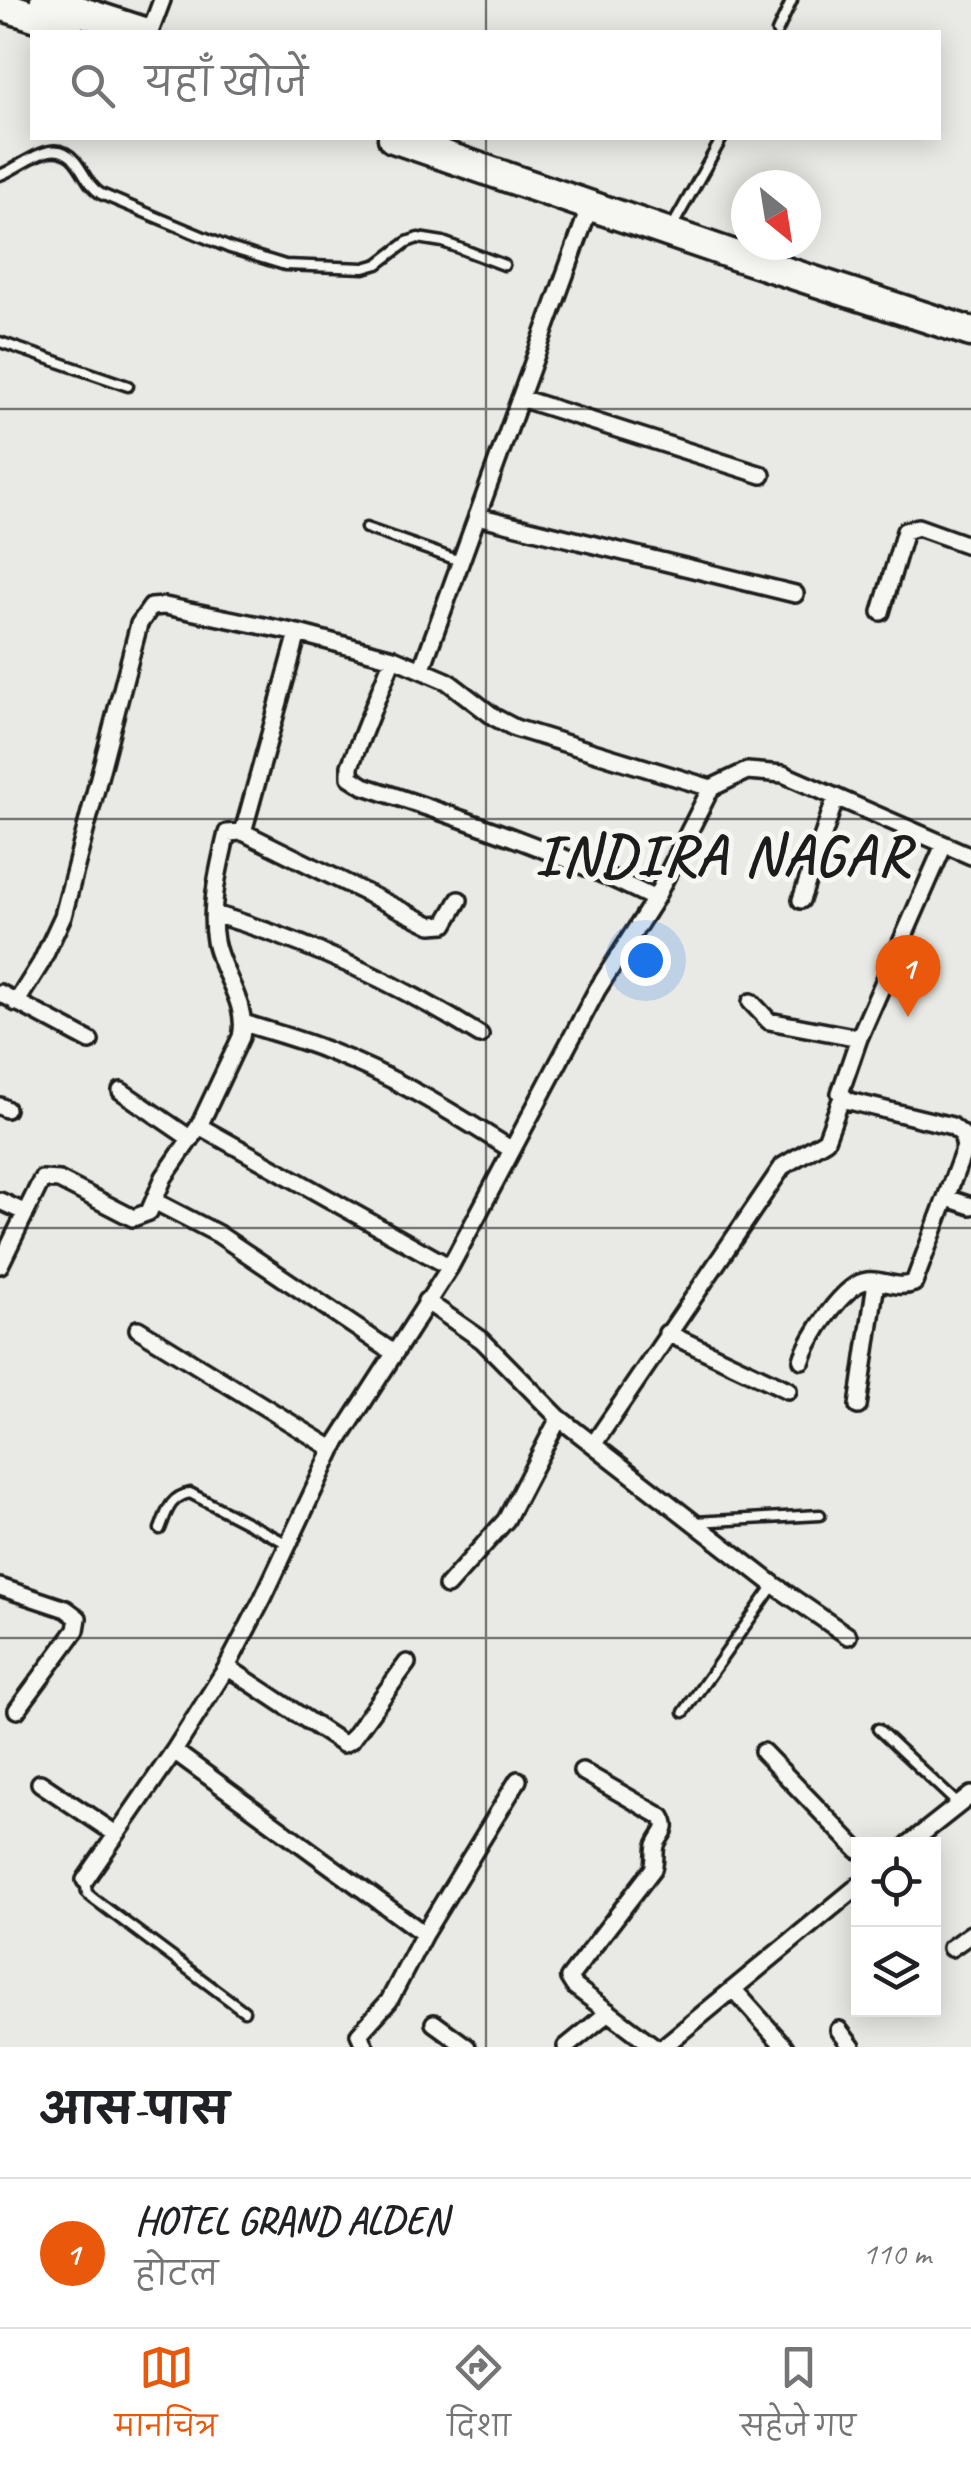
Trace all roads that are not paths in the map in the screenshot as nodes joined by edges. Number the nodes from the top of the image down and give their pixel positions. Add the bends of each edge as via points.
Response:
1 (45, 0) edge
2 (162, 0) edge
3 (792, 0) edge
4 (0, 5) edge
5 (77, 30) edge
6 (141, 30) edge
7 (148, 30) edge
8 (779, 30) edge
9 (399, 140) edge
10 (445, 140) edge
11 (721, 140) edge
12 (0, 175) edge
13 (590, 206) junction
14 (676, 220) junction
15 (731, 238) edge
16 (798, 260) edge
17 (504, 265) dead end
18 (971, 317) edge
19 (971, 332) edge
20 (0, 342) edge
21 (128, 386) dead end
22 (520, 398) junction
23 (762, 475) dead end
24 (477, 516) junction
25 (366, 528) dead end
26 (971, 546) edge
27 (460, 562) junction
28 (794, 594) dead end
29 (881, 612) dead end
30 (298, 633) junction
31 (393, 658) junction
32 (422, 668) junction
33 (711, 788) junction
34 (836, 797) junction
35 (243, 832) junction
36 (944, 844) junction
37 (971, 856) edge
38 (458, 900) dead end
39 (655, 900) junction
40 (801, 900) dead end
41 (214, 914) junction
42 (0, 993) edge
43 (16, 1002) junction
44 (751, 1002) dead end
45 (244, 1023) junction
46 (480, 1034) dead end
47 (859, 1038) junction
48 (90, 1041) dead end
49 (121, 1091) dead end
50 (842, 1097) junction
51 (195, 1132) junction
52 (512, 1150) junction
53 (946, 1198) junction
54 (0, 1200) edge
55 (156, 1202) junction
56 (971, 1206) edge
57 (24, 1212) junction
58 (0, 1266) edge
59 (450, 1267) junction
60 (876, 1282) junction
61 (426, 1301) junction
62 (138, 1328) dead end
63 (667, 1333) junction
64 (394, 1353) junction
65 (802, 1360) dead end
66 (788, 1390) dead end
67 (858, 1406) dead end
68 (559, 1418) junction
69 (594, 1442) junction
70 (332, 1449) junction
71 (820, 1515) dead end
72 (695, 1522) junction
73 (160, 1529) dead end
74 (288, 1544) junction
75 (774, 1584) junction
76 (447, 1586) dead end
77 (0, 1588) edge
78 (848, 1636) dead end
79 (407, 1663) dead end
80 (226, 1667) junction
81 (17, 1710) dead end
82 (684, 1712) dead end
83 (878, 1729) dead end
84 (174, 1752) junction
85 (763, 1752) dead end
86 (582, 1771) dead end
87 (518, 1780) dead end
88 (40, 1783) dead end
89 (965, 1800) edge
90 (116, 1834) junction
91 (919, 1837) edge
92 (851, 1843) edge
93 (85, 1880) joint
94 (851, 1892) edge
95 (424, 1934) junction
96 (971, 1934) edge
97 (951, 1948) dead end
98 (733, 1989) junction
99 (244, 2011) dead end
100 (609, 2012) junction
101 (434, 2023) dead end
102 (840, 2030) dead end
103 (653, 2046) edge
104 (365, 2047) edge
105 (467, 2047) edge
106 (566, 2047) edge
107 (784, 2047) edge
108 (852, 2047) edge

1 - 6 highway
2 - 7 street
3 - 8 lane
4 - 5 highway
9 - 13 highway
10 - 14 highway
11 - 14 lane
12 - 17 lane via 56,150 74,160 101,194 285,265 364,268 418,238
13 - 19 highway
13 - 22 street
14 - 15 highway
16 - 18 highway
20 - 21 lane
22 - 23 street
22 - 24 street
24 - 27 street
24 - 28 street
25 - 27 lane
26 - 29 street via 918,527 905,531
27 - 32 street
30 - 31 street
30 - 35 street
30 - 43 street via 165,606 145,613 63,916
31 - 32 street
31 - 39 street via 350,777 537,845
32 - 33 street via 515,728
33 - 34 street via 746,770 764,770
33 - 39 street
34 - 36 street
34 - 40 street
35 - 38 street via 432,925 445,924
35 - 41 street via 227,833
36 - 37 street
36 - 47 street
39 - 52 street
41 - 45 street via 214,939
41 - 46 street via 371,973
42 - 43 street
43 - 48 street
44 - 47 street via 777,1024
45 - 51 street
45 - 52 street via 383,1075
47 - 50 street
49 - 51 street
50 - 53 street via 958,1130 965,1148
50 - 63 street via 826,1140 783,1166
51 - 55 street via 164,1177
51 - 59 street
52 - 59 street
53 - 56 street
53 - 60 street via 914,1282
54 - 57 street
55 - 57 street via 133,1218 51,1178 42,1179
55 - 64 street via 218,1234
57 - 58 street
59 - 61 street
60 - 65 street via 862,1281 850,1291 810,1338
60 - 67 street
61 - 64 street
61 - 68 street via 482,1340
62 - 70 street
63 - 66 street
63 - 69 street
64 - 70 street
68 - 69 street
68 - 76 street via 506,1520
69 - 72 street
70 - 74 street
71 - 72 lane
72 - 75 street
73 - 74 lane via 170,1504 190,1493
74 - 80 street
75 - 78 street
75 - 82 lane
77 - 81 street via 78,1618
79 - 80 street via 342,1744
80 - 84 street
83 - 89 lane
84 - 90 street
84 - 95 street
85 - 92 street
86 - 100 street via 662,1817 666,1826 653,1868 569,1974 574,1986
87 - 95 street
88 - 90 street
89 - 91 street
90 - 93 street
93 - 99 lane via 94,1899
94 - 98 street
95 - 104 street via 395,1992 359,2034
96 - 97 street
98 - 103 street
98 - 107 street
100 - 103 street
100 - 106 street
101 - 105 street
102 - 108 street

